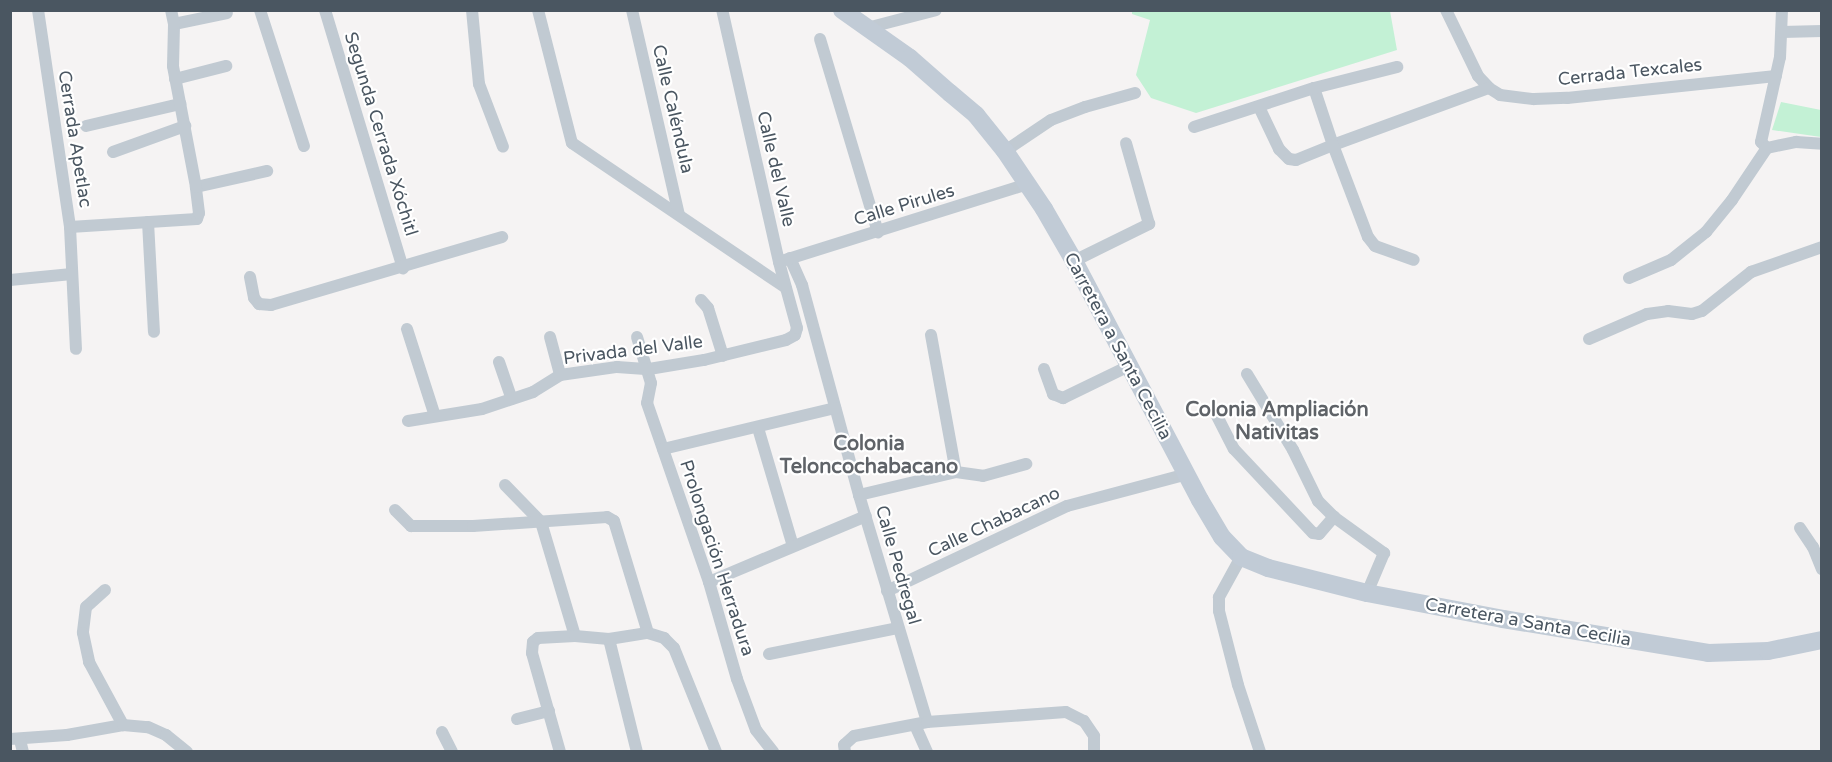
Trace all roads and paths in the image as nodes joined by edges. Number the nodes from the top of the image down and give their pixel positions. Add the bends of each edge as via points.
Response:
1 (38, 10) edge
2 (171, 10) edge
3 (260, 10) edge
4 (325, 10) edge
5 (472, 10) edge
6 (538, 10) edge
7 (632, 10) edge
8 (722, 10) edge
9 (842, 10) edge
10 (936, 10) edge
11 (1446, 10) edge
12 (1782, 10) edge
13 (227, 13) dead end
14 (174, 24) junction
15 (867, 28) junction
16 (1821, 31) edge
17 (1782, 32) junction
18 (820, 39) dead end
19 (226, 66) dead end
20 (1397, 66) dead end
21 (1776, 76) junction
22 (175, 79) junction
23 (1314, 88) junction
24 (1489, 88) junction
25 (1135, 93) dead end
26 (180, 104) junction
27 (1259, 106) junction
28 (86, 126) dead end
29 (185, 126) junction
30 (1194, 127) dead end
31 (1126, 143) dead end
32 (1821, 144) edge
33 (1333, 145) junction
34 (304, 147) dead end
35 (503, 147) dead end
36 (1767, 147) junction
37 (1005, 151) junction
38 (113, 152) dead end
39 (267, 171) dead end
40 (1027, 184) junction
41 (196, 187) junction
42 (679, 215) junction
43 (148, 222) junction
44 (70, 227) junction
45 (878, 232) junction
46 (502, 237) dead end
47 (1821, 247) edge
48 (785, 260) junction
49 (1414, 260) dead end
50 (1074, 261) junction
51 (403, 268) junction
52 (72, 274) junction
53 (250, 277) dead end
54 (1629, 278) dead end
55 (10, 280) edge
56 (786, 288) junction
57 (701, 300) dead end
58 (407, 329) dead end
59 (154, 332) dead end
60 (795, 335) joint
61 (931, 335) dead end
62 (550, 337) dead end
63 (637, 337) dead end
64 (1589, 339) dead end
65 (76, 349) dead end
66 (723, 356) junction
67 (499, 362) dead end
68 (1129, 366) junction
69 (649, 369) junction
70 (1044, 369) dead end
71 (1247, 374) dead end
72 (560, 375) junction
73 (512, 399) junction
74 (835, 408) junction
75 (435, 416) junction
76 (1218, 416) dead end
77 (408, 421) dead end
78 (758, 428) junction
79 (663, 449) junction
80 (1026, 464) dead end
81 (956, 472) junction
82 (1187, 474) junction
83 (504, 486) dead end
84 (859, 495) junction
85 (395, 510) dead end
86 (866, 516) junction
87 (1334, 517) junction
88 (541, 522) junction
89 (1800, 528) dead end
90 (794, 546) junction
91 (1241, 557) junction
92 (1821, 569) edge
93 (709, 582) junction
94 (105, 590) dead end
95 (887, 591) junction
96 (1367, 592) junction
97 (898, 628) junction
98 (648, 633) junction
99 (575, 636) junction
100 (609, 639) junction
101 (1821, 640) edge
102 (769, 654) dead end
103 (549, 711) junction
104 (517, 719) dead end
105 (927, 722) junction
106 (123, 725) junction
107 (915, 725) junction
108 (442, 732) dead end
109 (18, 744) edge
110 (187, 752) edge
111 (452, 752) edge
112 (560, 752) edge
113 (638, 752) edge
114 (716, 752) edge
115 (773, 752) edge
116 (845, 752) edge
117 (927, 752) edge
118 (1094, 752) edge
119 (1260, 752) edge

1 - 44 street, Cerrada Apetlac
2 - 14 street
3 - 34 street
4 - 51 street, Segunda Cerrada Xóchitl
5 - 35 street via 479,84
6 - 42 street via 572,143
7 - 42 street, Calle Caléndula
8 - 48 street, Calle del Valle
9 - 15 main road, Carretera a Santa Cecilia
10 - 15 street
11 - 24 street via 1478,76
12 - 17 street
13 - 14 street
14 - 22 street
15 - 37 main road, Carretera a Santa Cecilia via 910,58 976,115
16 - 17 street
17 - 21 street
18 - 45 street
19 - 22 street
20 - 23 street
21 - 24 street, Cerrada Texcales via 1534,99 1500,95
21 - 36 street via 1761,135 1761,142
22 - 26 street
23 - 27 street
23 - 33 street
24 - 33 street
25 - 37 street via 1051,120
26 - 28 street
26 - 29 street
27 - 30 street
27 - 33 street via 1279,149 1289,159 1296,160
29 - 38 street
29 - 41 street
31 - 50 street via 1149,224
32 - 36 street via 1796,142
33 - 49 street via 1368,237 1375,246
36 - 54 street via 1706,232 1671,260
37 - 40 main road, Carretera a Santa Cecilia
39 - 41 street
40 - 45 street, Calle Pirules
40 - 50 main road, Carretera a Santa Cecilia
41 - 43 street via 197,219
42 - 56 street
43 - 44 street
43 - 59 street
44 - 52 street, Cerrada Apetlac
45 - 48 street, Calle Pirules
46 - 51 street
47 - 64 street via 1750,272 1702,311 1647,314
48 - 56 street, Calle del Valle
48 - 74 street, Calle Pedregal via 801,285
50 - 68 main road, Carretera a Santa Cecilia
51 - 53 street via 271,304 259,304 254,298
52 - 55 street
52 - 65 street, Cerrada Apetlac
56 - 60 street, Calle del Valle
57 - 66 street via 708,308
58 - 75 street
60 - 66 street, Privada del Valle
61 - 81 street
62 - 72 street
63 - 69 street
66 - 69 street, Privada del Valle
67 - 73 street
68 - 70 street via 1063,398 1053,394
68 - 82 main road, Carretera a Santa Cecilia
69 - 72 street, Privada del Valle via 617,367
69 - 79 street, Prolongación Herradura via 647,403
71 - 87 street via 1293,450 1318,501
72 - 73 street, Privada del Valle via 533,392
73 - 75 street, Privada del Valle via 482,409
74 - 78 street
74 - 84 street, Calle Pedregal
75 - 77 street, Privada del Valle
76 - 87 street via 1234,449 1313,533 1319,534
78 - 79 street
78 - 90 street
79 - 93 street, Prolongación Herradura
80 - 81 street via 983,476
81 - 84 street
82 - 91 main road, Carretera a Santa Cecilia via 1222,537
82 - 95 street, Calle Chabacano via 1067,506
83 - 88 street
84 - 86 street, Calle Pedregal
85 - 88 street via 411,526
86 - 90 street
86 - 95 street, Calle Pedregal
87 - 96 street via 1384,553
88 - 98 street via 607,517 614,521
88 - 99 street
89 - 92 street
90 - 93 street
91 - 96 main road, Carretera a Santa Cecilia via 1268,568
91 - 119 street via 1219,597 1219,610
93 - 115 street, Prolongación Herradura via 756,730
94 - 106 street via 86,607 83,633 89,662
95 - 97 street, Calle Pedregal
96 - 101 main road, Carretera a Santa Cecilia via 1503,619 1708,652 1768,651
97 - 102 street
97 - 105 street, Calle Pedregal
98 - 100 street
98 - 114 street via 664,638 674,648
99 - 100 street
99 - 103 street via 538,638 533,642 532,652
100 - 113 street
103 - 104 street
103 - 112 street
105 - 107 street
105 - 118 street via 1066,712 1084,721 1094,736
106 - 109 street
106 - 110 street via 148,727
107 - 116 street via 854,736 844,745
107 - 117 street
108 - 111 street

